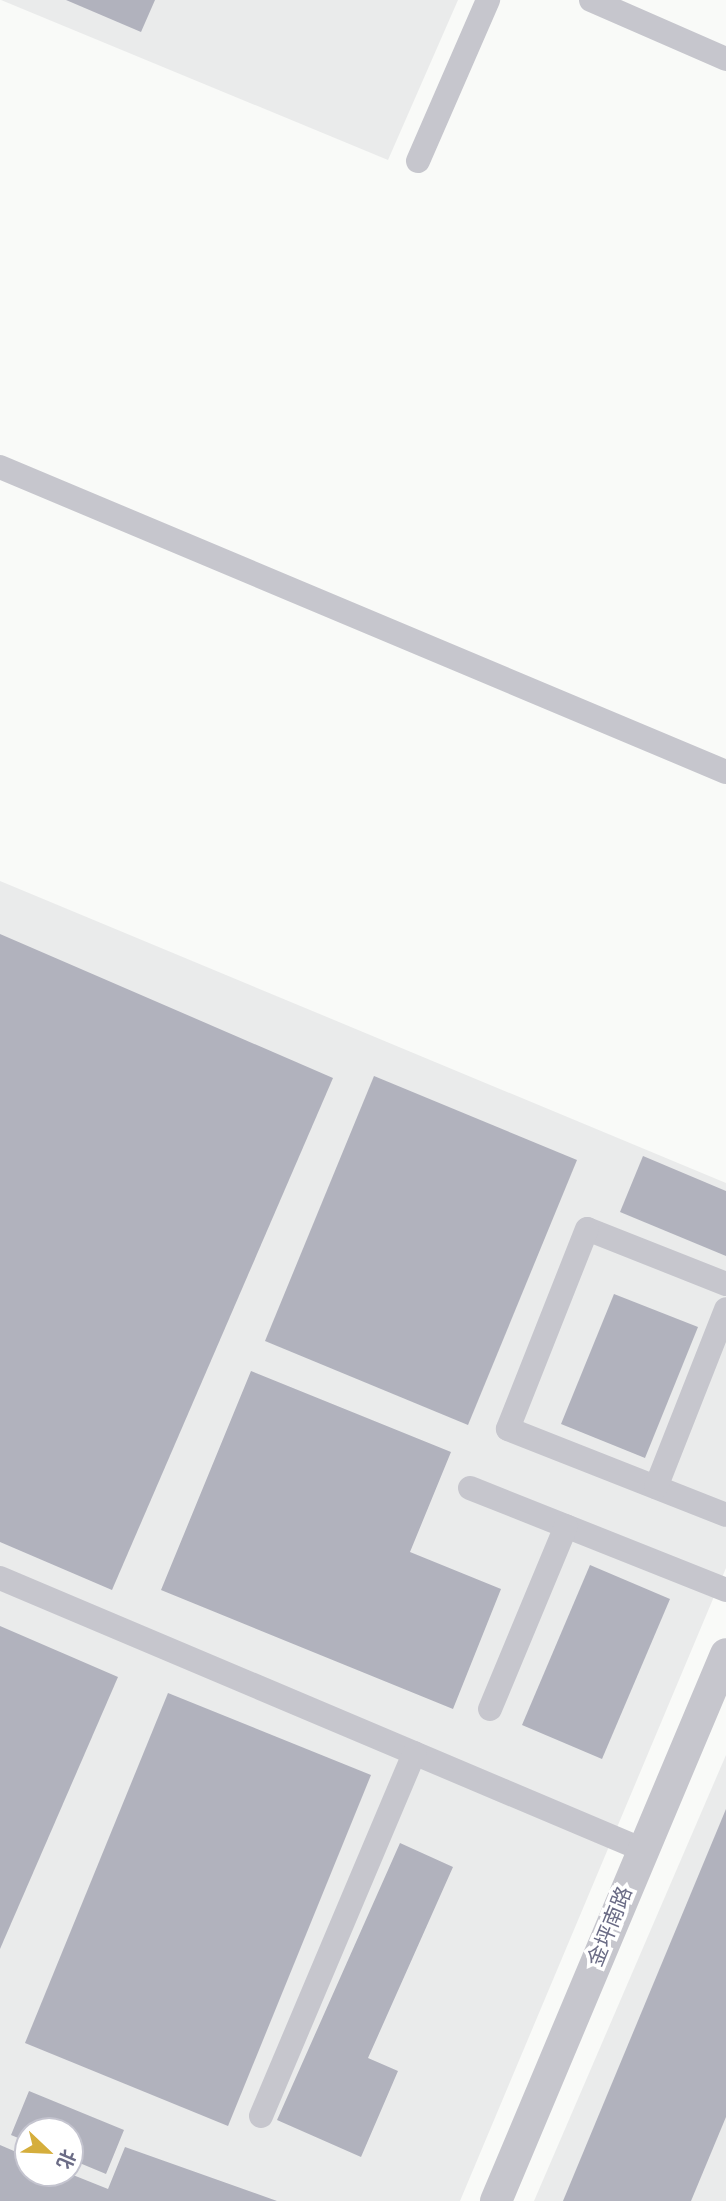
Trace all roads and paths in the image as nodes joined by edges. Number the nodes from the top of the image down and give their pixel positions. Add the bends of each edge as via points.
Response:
1 (488, 0) edge
2 (591, 0) edge
3 (726, 59) edge
4 (418, 161) dead end
5 (0, 467) edge
6 (726, 772) edge
7 (726, 1283) edge
8 (726, 1309) edge
9 (656, 1487) junction
10 (470, 1488) dead end
11 (726, 1514) edge
12 (566, 1526) junction
13 (0, 1578) edge
14 (726, 1590) edge
15 (726, 1654) edge
16 (490, 1709) dead end
17 (414, 1753) junction
18 (641, 1849) junction
19 (261, 2116) dead end
20 (496, 2201) edge

1 - 4 street
2 - 3 street
5 - 6 street
7 - 9 street via 587,1229 508,1429
8 - 9 street
9 - 11 street
10 - 12 street
12 - 14 street
12 - 16 street
13 - 17 street
15 - 18 street, 金坪南路
17 - 18 street
17 - 19 street
18 - 20 street, 金坪南路

